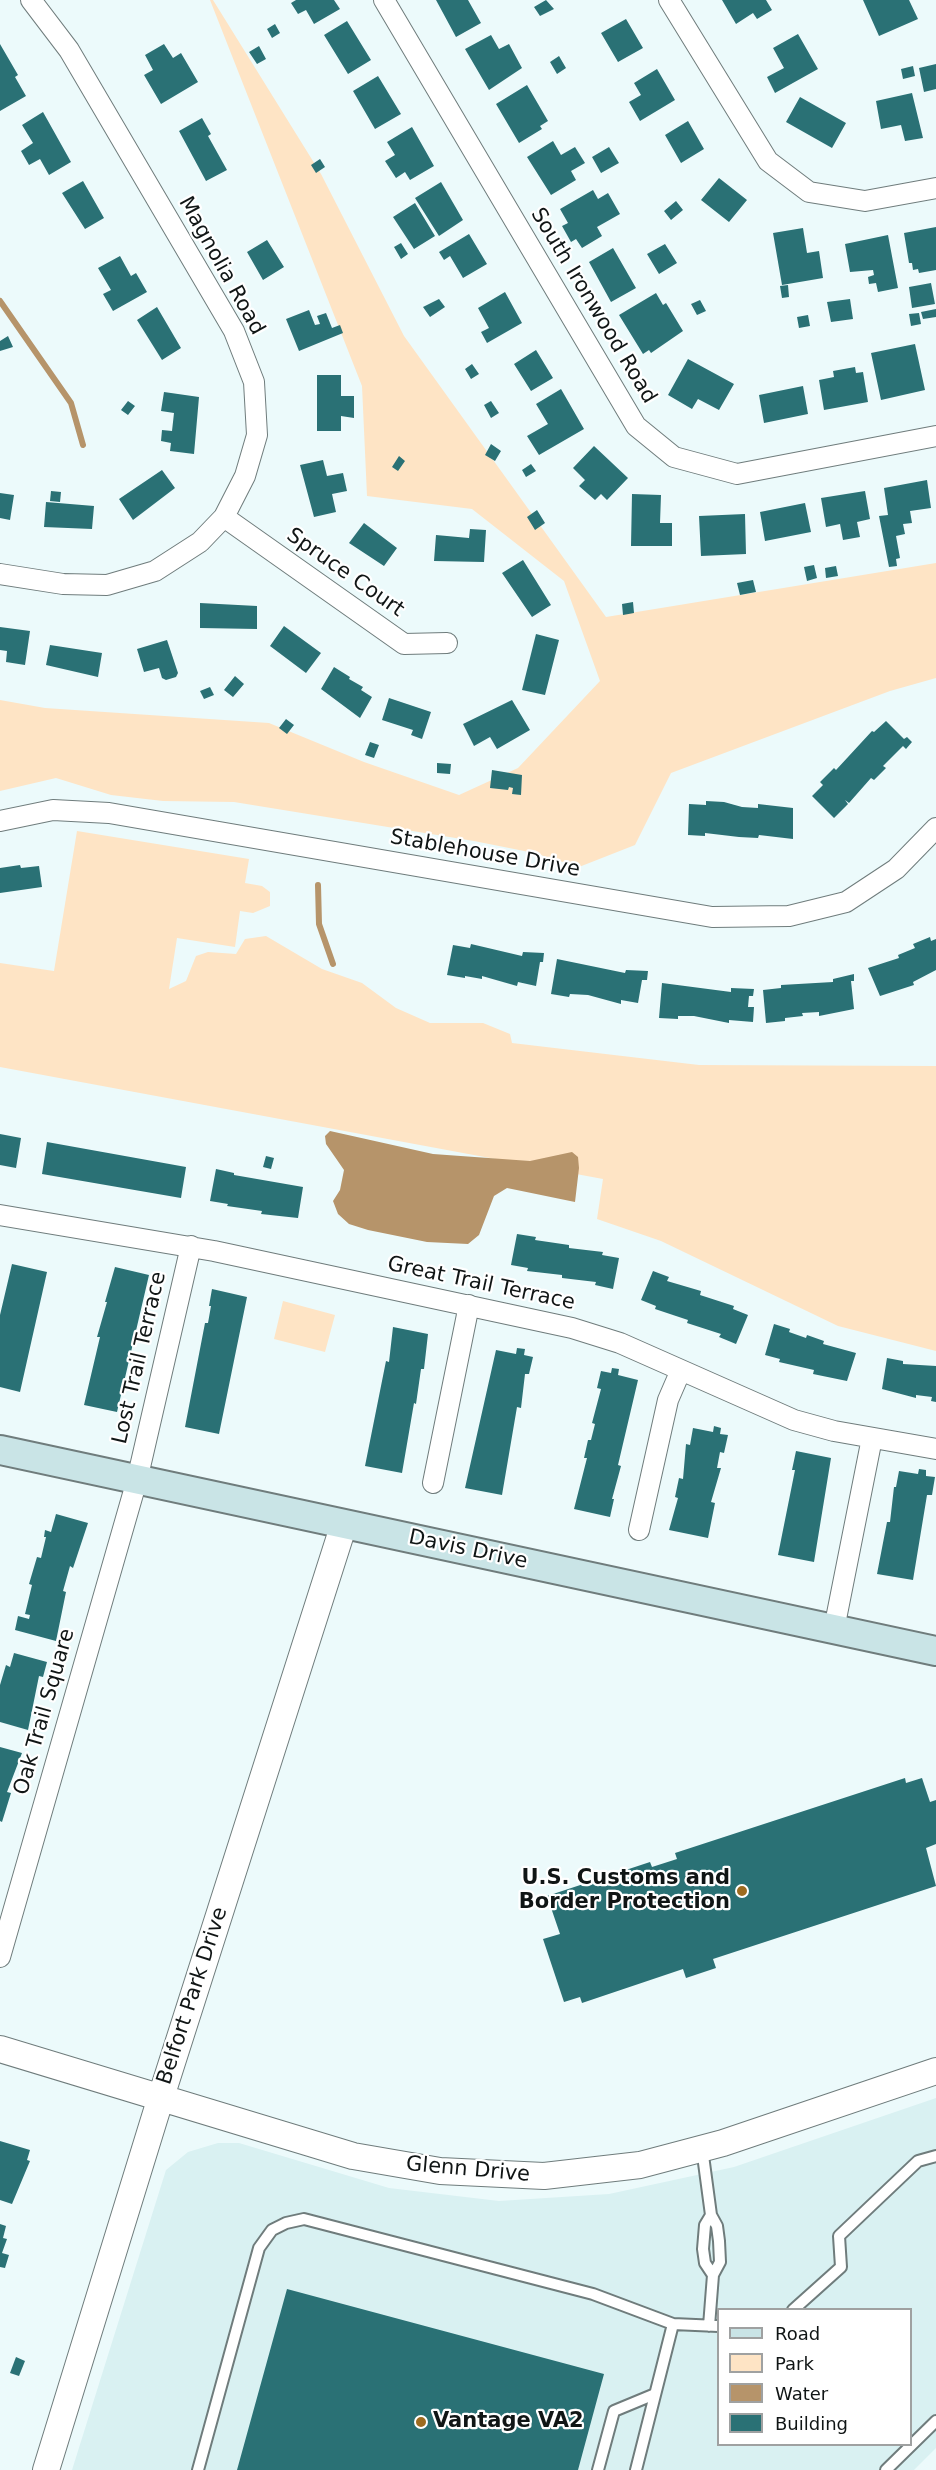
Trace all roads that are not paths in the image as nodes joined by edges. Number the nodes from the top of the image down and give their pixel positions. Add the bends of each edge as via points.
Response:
1 (31, 0) edge
2 (384, 0) edge
3 (669, 0) edge
4 (936, 188) edge
5 (936, 436) edge
6 (224, 517) junction
7 (0, 574) edge
8 (447, 643) dead end
9 (0, 821) edge
10 (936, 828) edge
11 (0, 1215) edge
12 (191, 1246) junction
13 (469, 1305) junction
14 (681, 1370) junction
15 (872, 1438) junction
16 (936, 1449) edge
17 (0, 1450) edge
18 (136, 1480) junction
19 (433, 1483) dead end
20 (344, 1524) junction
21 (639, 1530) dead end
22 (834, 1629) junction
23 (936, 1651) edge
24 (0, 1957) edge
25 (0, 2049) edge
26 (936, 2071) edge
27 (161, 2097) junction
28 (702, 2148) junction
29 (936, 2156) edge
30 (711, 2215) junction
31 (713, 2275) junction
32 (795, 2308) edge
33 (673, 2324) junction
34 (714, 2326) edge
35 (655, 2394) junction
36 (936, 2421) edge
37 (912, 2445) edge
38 (910, 2446) edge
39 (46, 2470) edge
40 (198, 2470) edge
41 (598, 2470) edge
42 (636, 2470) edge
43 (886, 2470) edge

1 - 6 street, Magnolia Road via 69,50 234,331 254,382 257,435 245,476
2 - 5 street, South Ironwood Road via 636,426 674,457 736,474
3 - 4 street via 768,161 809,192 864,201
6 - 7 street, Magnolia Road via 200,542 155,571 107,585 63,584
6 - 8 street, Spruce Court via 404,644
9 - 10 street, Stablehouse Drive via 53,810 109,813 712,917 789,916 846,902 896,869
11 - 12 street, Great Trail Terrace
12 - 13 street, Great Trail Terrace
12 - 18 street, Lost Trail Terrace
13 - 14 street, Great Trail Terrace via 572,1328 620,1343
13 - 19 street
14 - 15 street, Great Trail Terrace via 794,1420
14 - 21 street via 668,1400
15 - 16 street, Great Trail Terrace
15 - 22 street
17 - 18 main road, Davis Drive
18 - 20 main road, Davis Drive
18 - 24 street, Oak Trail Square
20 - 22 main road, Davis Drive
20 - 27 street, Belfort Park Drive
22 - 23 main road, Davis Drive
25 - 27 street, Glenn Drive
26 - 28 street, Glenn Drive
27 - 28 street, Glenn Drive via 353,2156 440,2171 544,2176 640,2165
27 - 39 street, Belfort Park Drive
28 - 30 lane
29 - 32 lane via 918,2161 839,2236 841,2267
30 - 31 lane via 717,2226 720,2262
30 - 31 lane via 705,2225 703,2249 705,2263
31 - 34 lane
33 - 34 lane
33 - 35 lane
33 - 40 lane via 593,2294 304,2219 286,2223 272,2230 259,2248
35 - 41 lane via 614,2411
35 - 42 lane
36 - 37 lane
38 - 43 lane

